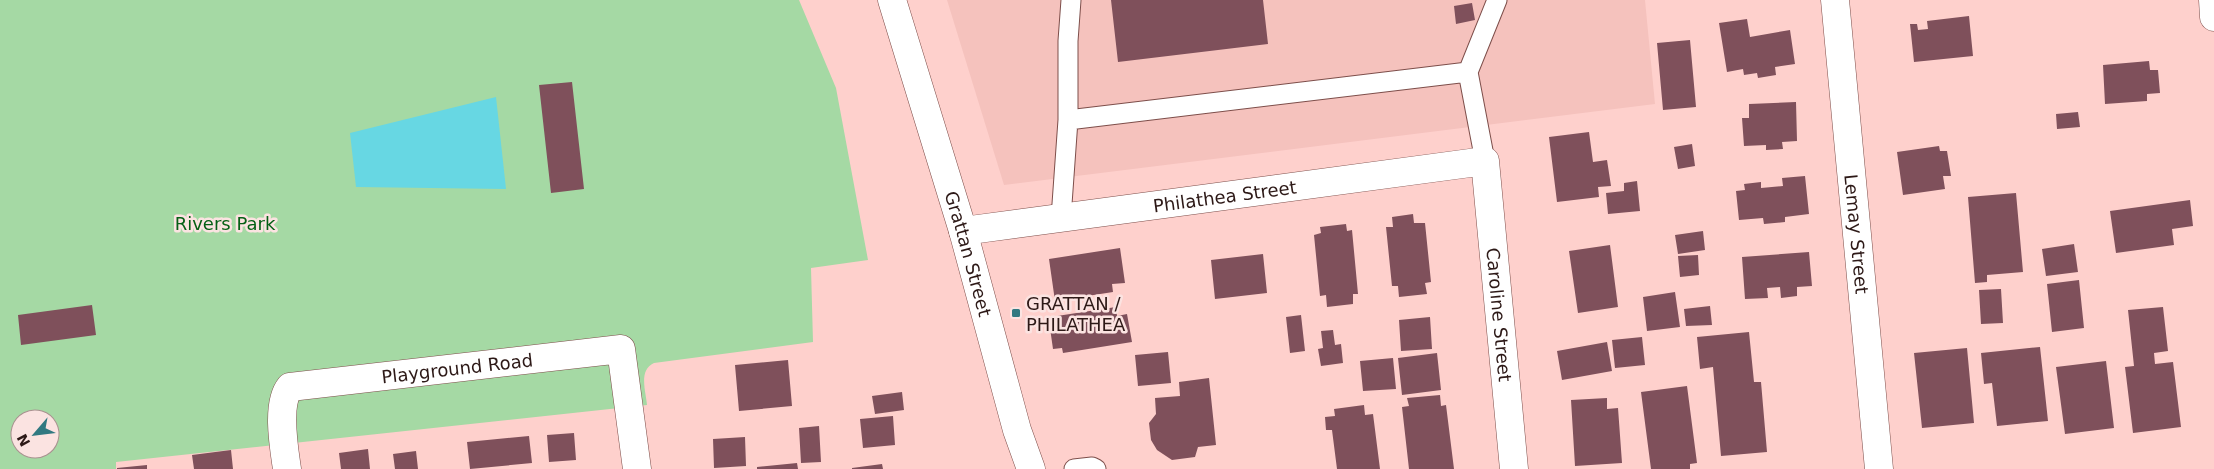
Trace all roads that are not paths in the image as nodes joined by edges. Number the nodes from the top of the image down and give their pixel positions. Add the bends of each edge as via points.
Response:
1 (887, 0) edge
2 (892, 0) edge
3 (1071, 0) edge
4 (1497, 0) edge
5 (1834, 0) edge
6 (2213, 0) edge
7 (2214, 17) edge
8 (904, 38) junction
9 (1468, 72) junction
10 (1068, 120) junction
11 (1486, 161) junction
12 (1061, 218) junction
13 (963, 231) junction
14 (1016, 430) junction
15 (287, 469) edge
16 (637, 469) edge
17 (1015, 469) edge
18 (1031, 469) edge
19 (1074, 469) edge
20 (1096, 469) edge
21 (1514, 469) edge
22 (1879, 469) edge

1 - 8 street, Grattan Street
2 - 8 street, Grattan Street
3 - 10 lane
4 - 9 lane
5 - 22 street, Lemay Street
6 - 7 street
8 - 13 street, Grattan Street
9 - 10 lane
9 - 11 lane
10 - 12 lane
11 - 12 street, Philathea Street
11 - 21 street, Caroline Street
12 - 13 street, Philathea Street
13 - 14 street, Grattan Street
14 - 17 street
14 - 18 street, Grattan Street
15 - 16 street, Playground Road via 283,404 286,392 295,386 621,349
19 - 20 lane via 1092,466

